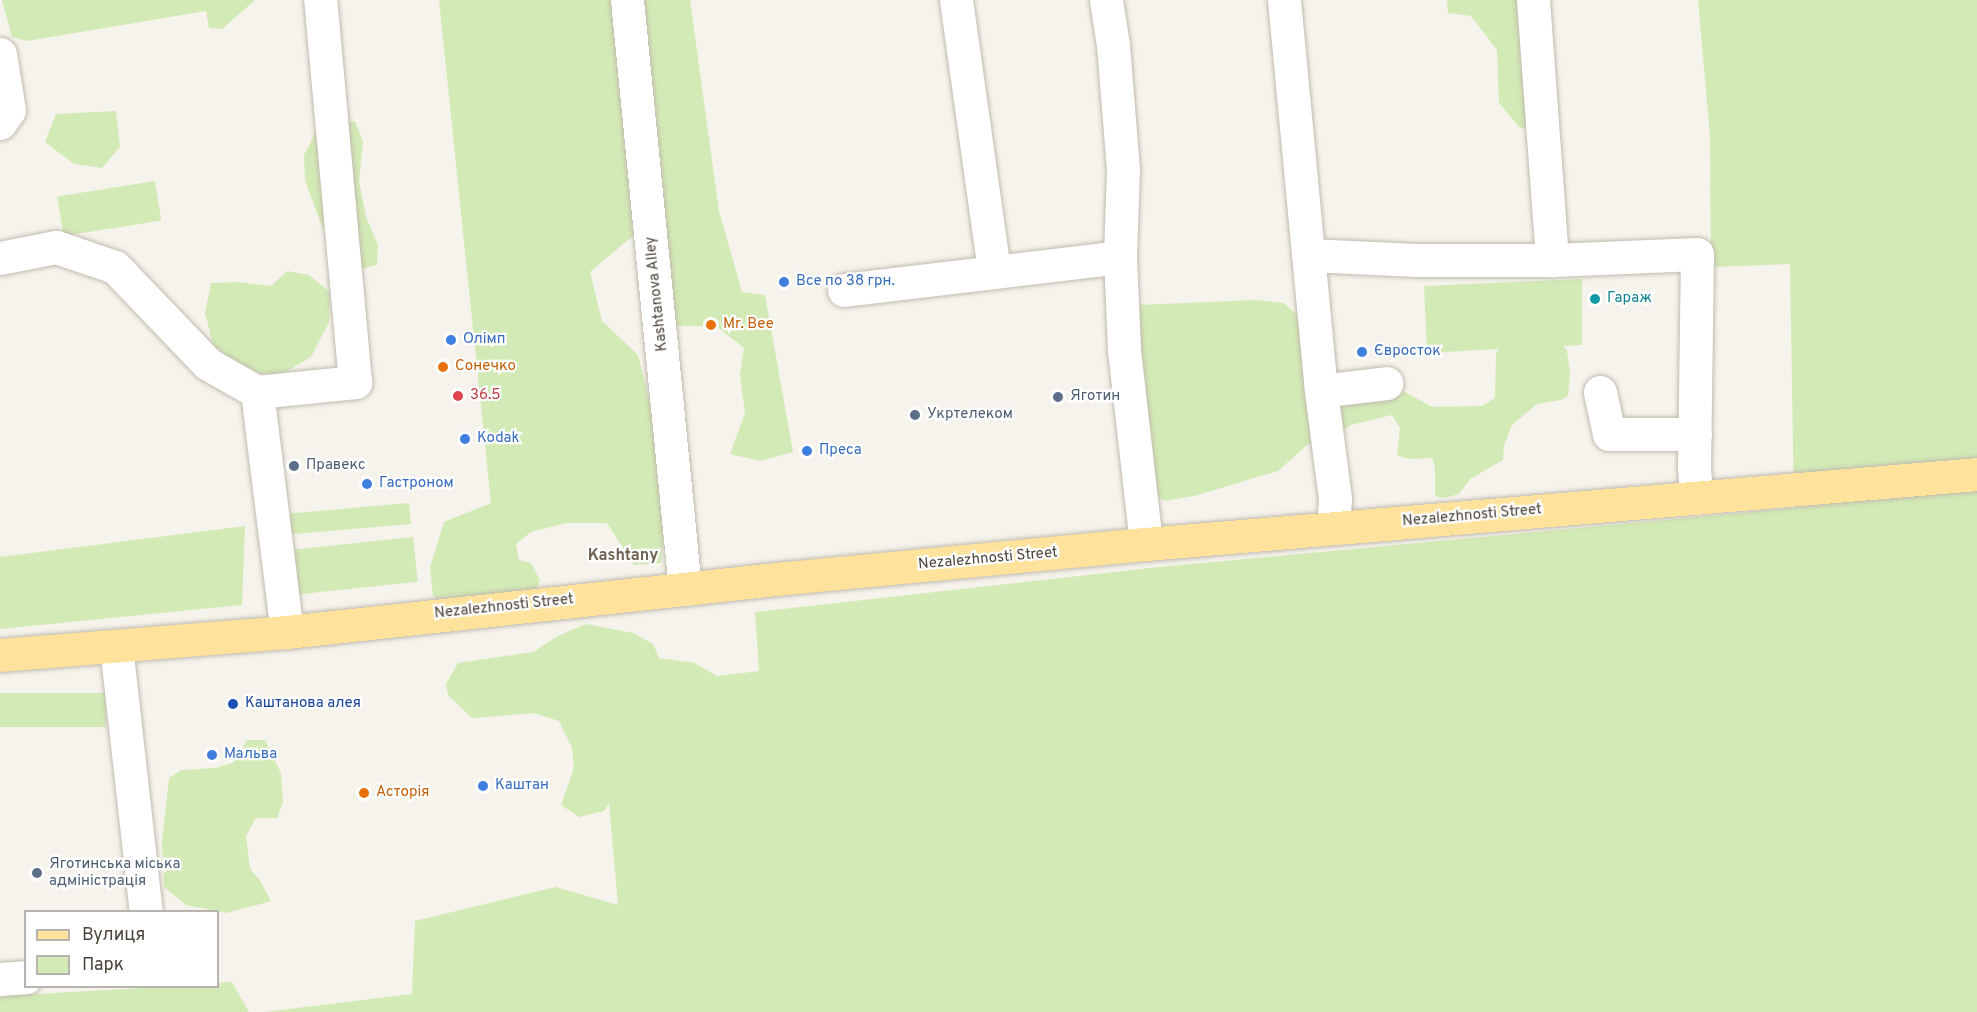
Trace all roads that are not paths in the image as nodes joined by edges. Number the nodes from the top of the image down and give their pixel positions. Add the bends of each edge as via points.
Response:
1 (320, 0) edge
2 (627, 0) edge
3 (956, 0) edge
4 (1106, 0) edge
5 (1284, 0) edge
6 (1533, 0) edge
7 (0, 54) edge
8 (0, 123) edge
9 (1308, 255) junction
10 (1120, 257) junction
11 (0, 258) edge
12 (1552, 260) junction
13 (994, 272) junction
14 (844, 290) dead end
15 (1387, 383) dead end
16 (1321, 391) junction
17 (257, 392) junction
18 (1600, 392) dead end
19 (1695, 434) junction
20 (1977, 474) edge
21 (1696, 498) junction
22 (1333, 528) junction
23 (1146, 544) junction
24 (685, 589) junction
25 (287, 632) junction
26 (116, 646) junction
27 (0, 655) edge
28 (146, 910) edge
29 (24, 977) edge
30 (0, 980) edge

1 - 17 street via 355,382
2 - 24 street, Kashtanova Alley
3 - 13 street
4 - 10 street via 1123,170
5 - 9 street
6 - 12 street
7 - 8 street via 9,110
9 - 12 street
9 - 16 street
10 - 13 street
10 - 23 street via 1125,350
11 - 17 street via 56,247 115,267 208,364
12 - 19 street via 1697,254
13 - 14 street
15 - 16 street
16 - 22 street via 1335,499
17 - 25 street
18 - 19 street via 1609,434
19 - 21 street
20 - 21 main road, Nezalezhnosti Street
21 - 22 main road, Nezalezhnosti Street
22 - 23 main road, Nezalezhnosti Street
23 - 24 main road, Nezalezhnosti Street
24 - 25 main road, Nezalezhnosti Street
25 - 26 main road, Nezalezhnosti Street
26 - 27 main road, Nezalezhnosti Street
26 - 28 street
29 - 30 street

